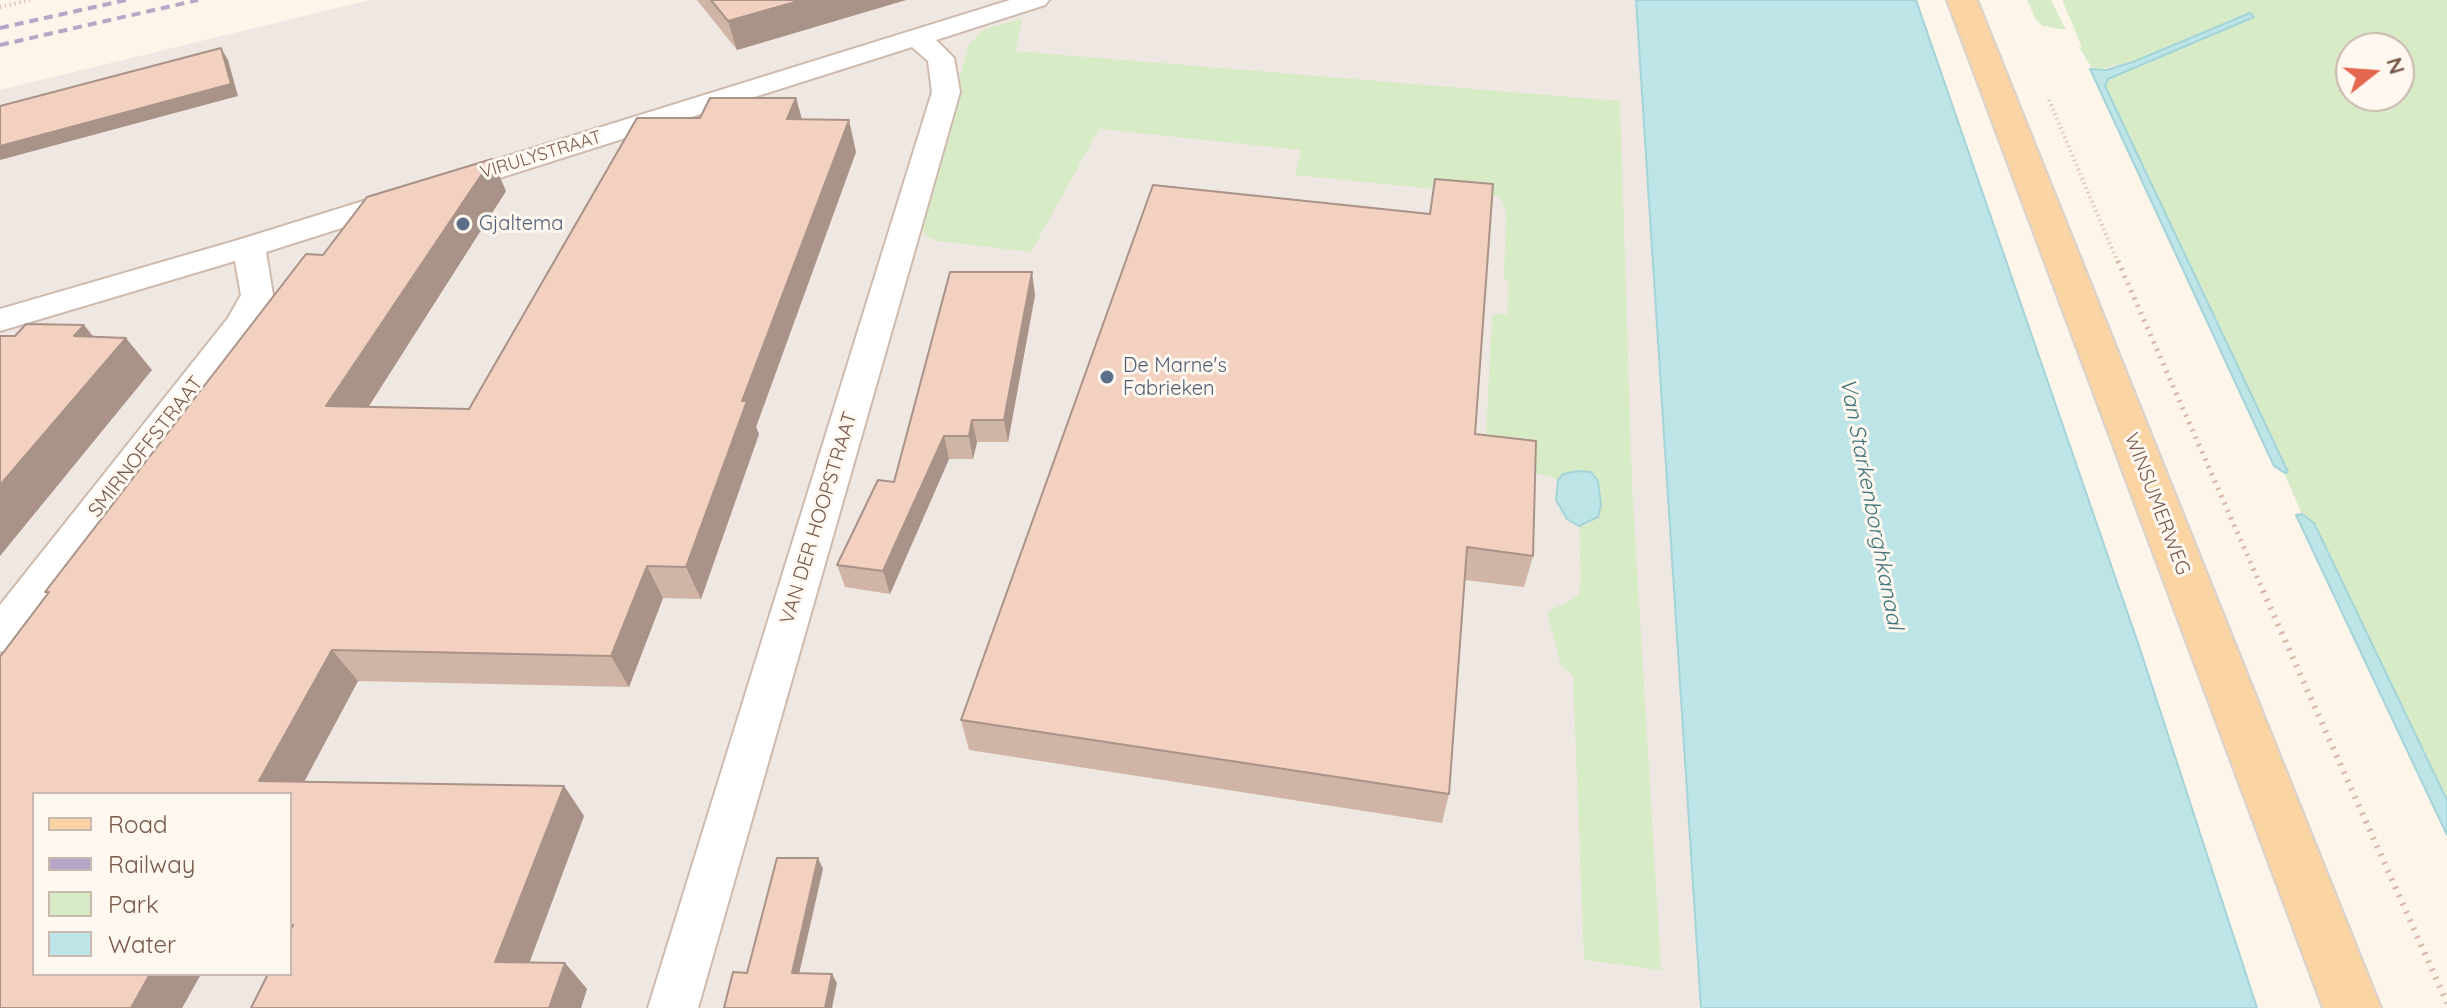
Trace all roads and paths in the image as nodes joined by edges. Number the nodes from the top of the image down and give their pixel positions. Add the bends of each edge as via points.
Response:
1 (30, 0) edge
2 (1036, 0) edge
3 (1962, 0) edge
4 (0, 7) edge
5 (916, 37) junction
6 (2043, 86) dead end
7 (249, 247) junction
8 (0, 320) edge
9 (0, 635) edge
10 (2447, 1003) edge
11 (673, 1008) edge
12 (2352, 1008) edge

1 - 4 path
2 - 5 street, VIRULYSTRAAT
3 - 12 main road, WINSUMERWEG
5 - 7 street, VIRULYSTRAAT
5 - 11 street, VAN DER HOOPSTRAAT via 941,58 946,92
6 - 10 path
7 - 8 street, VIRULYSTRAAT
7 - 9 street, SMIRNOFFSTRAAT via 257,295 242,323

